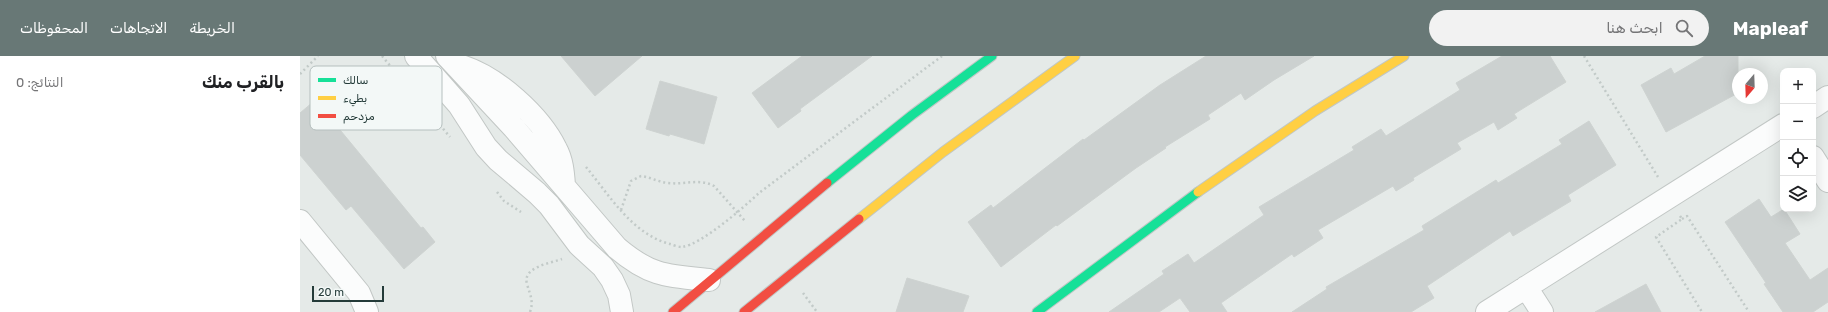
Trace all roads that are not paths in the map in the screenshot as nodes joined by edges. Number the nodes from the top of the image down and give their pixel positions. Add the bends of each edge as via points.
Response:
1 (416, 56) edge
2 (992, 56) edge
3 (1075, 56) edge
4 (1404, 56) edge
5 (451, 60) edge
6 (425, 66) edge
7 (442, 86) edge
8 (1828, 97) edge
9 (1816, 105) edge
10 (1780, 128) edge
11 (1816, 162) edge
12 (1828, 181) edge
13 (300, 221) edge
14 (709, 280) junction
15 (1526, 286) junction
16 (367, 312) edge
17 (622, 312) edge
18 (673, 312) edge
19 (744, 312) edge
20 (1037, 312) edge
21 (1487, 312) edge
22 (1542, 312) edge

1 - 6 street
2 - 14 street via 952,84 830,180
3 - 19 street via 943,152
4 - 20 street via 1315,111 1184,202
5 - 14 street via 483,75 507,91 523,106 556,150 561,161 565,186 617,248 633,262 652,272 673,277
7 - 17 street via 459,105 486,147 549,205 579,245 602,267 619,295
8 - 9 street
10 - 15 street
11 - 12 street
13 - 16 street via 359,293
14 - 18 street
15 - 21 street
15 - 22 street

